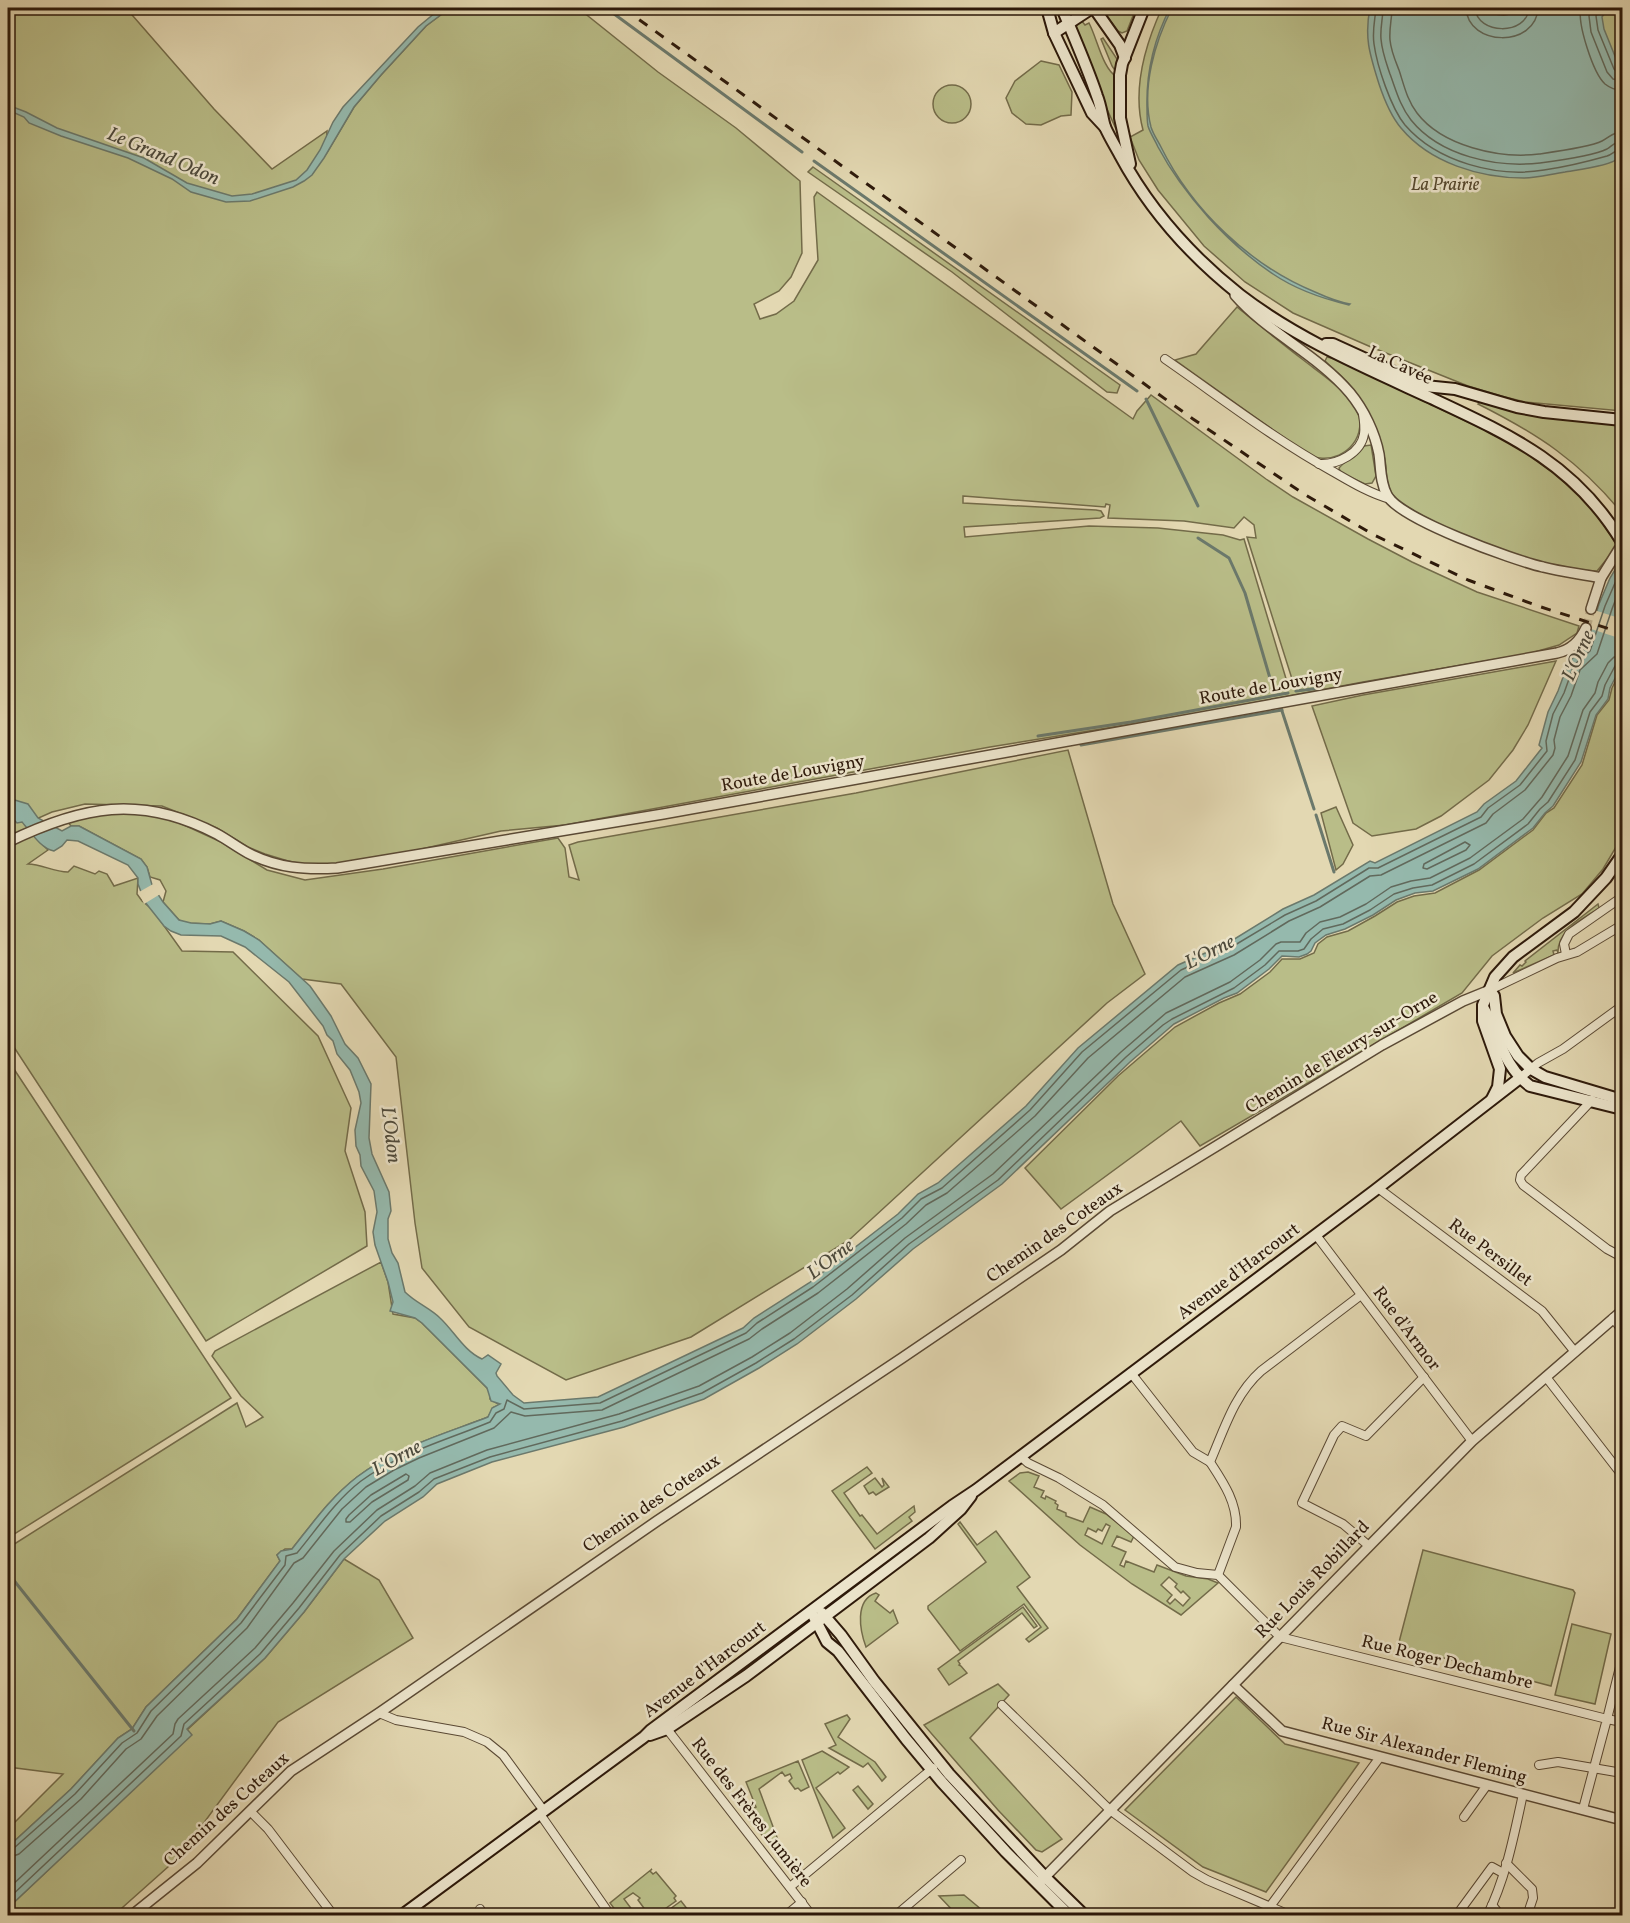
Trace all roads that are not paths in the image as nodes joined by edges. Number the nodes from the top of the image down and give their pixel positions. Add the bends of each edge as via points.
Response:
1 (1047, 8) edge
2 (1062, 8) edge
3 (1093, 8) edge
4 (1144, 8) edge
5 (1069, 24) junction
6 (1054, 33) junction
7 (1125, 58) junction
8 (1098, 98) junction
9 (1106, 127) junction
10 (1135, 181) junction
11 (1224, 281) junction
12 (1319, 344) junction
13 (1165, 359) dead end
14 (1363, 413) junction
15 (1623, 420) edge
16 (1317, 463) junction
17 (1390, 499) junction
18 (1621, 546) edge
19 (1601, 578) junction
20 (1591, 609) tunnel mouth
21 (1586, 628) tunnel mouth
22 (8, 842) edge
23 (1623, 855) edge
24 (1623, 897) edge
25 (1623, 925) edge
26 (1566, 954) junction
27 (1490, 990) junction
28 (1482, 1005) junction
29 (1623, 1006) edge
30 (1531, 1070) junction
31 (1520, 1078) junction
32 (1600, 1093) junction
33 (1623, 1100) edge
34 (1491, 1102) junction
35 (1591, 1102) junction
36 (1623, 1109) edge
37 (1213, 1148) joint
38 (1378, 1188) junction
39 (1316, 1235) junction
40 (1623, 1257) edge
41 (1361, 1295) junction
42 (1623, 1311) edge
43 (1613, 1318) junction
44 (1623, 1330) edge
45 (1575, 1352) junction
46 (1131, 1373) junction
47 (1424, 1377) junction
48 (1546, 1377) junction
49 (1472, 1441) junction
50 (1020, 1456) junction
51 (1210, 1462) junction
52 (1623, 1475) edge
53 (976, 1490) junction
54 (1368, 1546) junction
55 (1218, 1575) junction
56 (814, 1609) junction
57 (821, 1620) junction
58 (1280, 1637) junction
59 (1623, 1659) edge
60 (1233, 1685) junction
61 (1002, 1705) dead end
62 (379, 1713) junction
63 (1607, 1719) junction
64 (1623, 1722) edge
65 (667, 1729) junction
66 (644, 1737) junction
67 (1380, 1757) junction
68 (1539, 1765) dead end
69 (935, 1766) junction
70 (1594, 1768) junction
71 (1623, 1773) edge
72 (1487, 1785) junction
73 (1523, 1794) junction
74 (1583, 1809) junction
75 (1110, 1810) junction
76 (251, 1812) junction
77 (542, 1813) junction
78 (1464, 1817) dead end
79 (1623, 1820) edge
80 (961, 1860) dead end
81 (1506, 1863) junction
82 (1503, 1874) junction
83 (1041, 1881) junction
84 (790, 1887) junction
85 (802, 1902) junction
86 (1491, 1905) junction
87 (1271, 1906) junction
88 (131, 1916) edge
89 (334, 1916) edge
90 (401, 1916) edge
91 (611, 1916) edge
92 (785, 1916) edge
93 (812, 1916) edge
94 (895, 1916) edge
95 (1070, 1916) edge
96 (1085, 1916) edge
97 (1263, 1916) edge
98 (1292, 1916) edge
99 (1456, 1916) edge
100 (1486, 1916) edge
101 (1501, 1916) edge
102 (1527, 1916) edge

1 - 6 main road
2 - 5 main road
3 - 5 main road
3 - 7 main road
4 - 7 main road
5 - 6 main road
5 - 8 main road
6 - 8 main road via 1062,36 1079,76
6 - 9 main road via 1092,113
7 - 10 main road via 1120,75 1120,118
8 - 9 main road
9 - 10 main road
10 - 11 main road via 1179,238
11 - 12 main road via 1281,323
11 - 14 street via 1249,311 1344,386
12 - 15 main road via 1333,344 1425,386 1455,389 1517,407
12 - 18 main road, La Cavée via 1538,453 1573,481 1601,511
13 - 16 street
14 - 16 street via 1364,433 1358,447 1340,460
14 - 17 street via 1375,440 1384,488
16 - 17 street
17 - 19 street via 1426,522 1524,562
18 - 19 street
19 - 20 street
21 - 22 street, Route de Louvigny via 1579,641 1557,653 663,814 337,868 295,868 268,863 179,818 129,809 75,815
23 - 27 main road via 1574,912 1501,968
24 - 26 street via 1569,934 1564,944
25 - 26 street
26 - 27 street
27 - 28 main road
27 - 30 main road via 1505,1036
27 - 37 street, Chemin de Fleury-sur-Orne via 1382,1045
28 - 31 main road via 1506,1058
28 - 34 main road via 1483,1021 1500,1071
29 - 30 street
30 - 31 street
30 - 32 main road
31 - 34 main road, Avenue d'Harcourt
31 - 35 main road via 1530,1086
32 - 33 main road
32 - 35 street
34 - 38 main road, Avenue d'Harcourt
35 - 36 main road
35 - 40 street via 1520,1180
37 - 62 street, Chemin des Coteaux via 1110,1211 1051,1257
38 - 39 main road, Avenue d'Harcourt
38 - 45 street, Rue Persillet via 1542,1311
39 - 41 street, Rue d'Armor
39 - 46 main road, Avenue d'Harcourt
41 - 47 street, Rue d'Armor
41 - 51 street via 1246,1386
42 - 43 street, Rue Louis Robillard
43 - 44 street
43 - 45 street, Rue Louis Robillard
45 - 48 street, Rue Louis Robillard
46 - 50 main road, Avenue d'Harcourt
46 - 51 street via 1193,1452
47 - 49 street, Rue d'Armor
47 - 54 street via 1366,1436 1342,1426 1302,1503 1343,1524
48 - 49 street, Rue Louis Robillard
48 - 52 street
49 - 54 street, Rue Louis Robillard
50 - 53 main road, Avenue d'Harcourt
50 - 55 street via 1103,1505 1175,1567
51 - 55 street via 1229,1493 1236,1519
53 - 56 main road, Avenue d'Harcourt
53 - 57 main road, Avenue d'Harcourt via 937,1532
54 - 58 street, Rue Louis Robillard
55 - 58 street
56 - 57 main road
56 - 66 main road, Avenue d'Harcourt
57 - 65 main road, Avenue d'Harcourt
57 - 69 main road via 827,1642 868,1682
58 - 60 street, Rue Louis Robillard
58 - 63 street, Rue Roger Dechambre
59 - 63 street
60 - 67 street, Rue Sir Alexander Fleming via 1282,1731
60 - 75 street, Rue Louis Robillard
61 - 75 street
62 - 76 street, Chemin des Coteaux via 291,1771
62 - 77 street via 396,1720 464,1732 487,1742 504,1755
63 - 64 street, Rue Roger Dechambre
63 - 70 street
65 - 66 main road, Avenue d'Harcourt
65 - 84 street, Rue des Frères Lumière
66 - 77 main road
67 - 72 street, Rue Sir Alexander Fleming
67 - 87 street
68 - 70 street via 1558,1762
69 - 83 main road via 981,1827
69 - 84 street
70 - 71 street
70 - 74 street
72 - 73 street, Rue Sir Alexander Fleming
72 - 78 street
73 - 74 street, Rue Sir Alexander Fleming
73 - 81 street
74 - 79 street, Rue Sir Alexander Fleming
75 - 83 street, Rue Louis Robillard
75 - 87 street via 1193,1872
76 - 88 street, Chemin des Coteaux via 197,1863
76 - 89 street
77 - 90 main road
77 - 91 street
80 - 94 street
81 - 82 street
81 - 102 street via 1532,1889
82 - 86 street
82 - 99 street via 1492,1867
83 - 95 main road
83 - 96 main road
84 - 85 street, Rue des Frères Lumière
85 - 92 street
85 - 93 street, Rue des Frères Lumière
86 - 100 street
86 - 101 street
87 - 97 street
87 - 98 street

